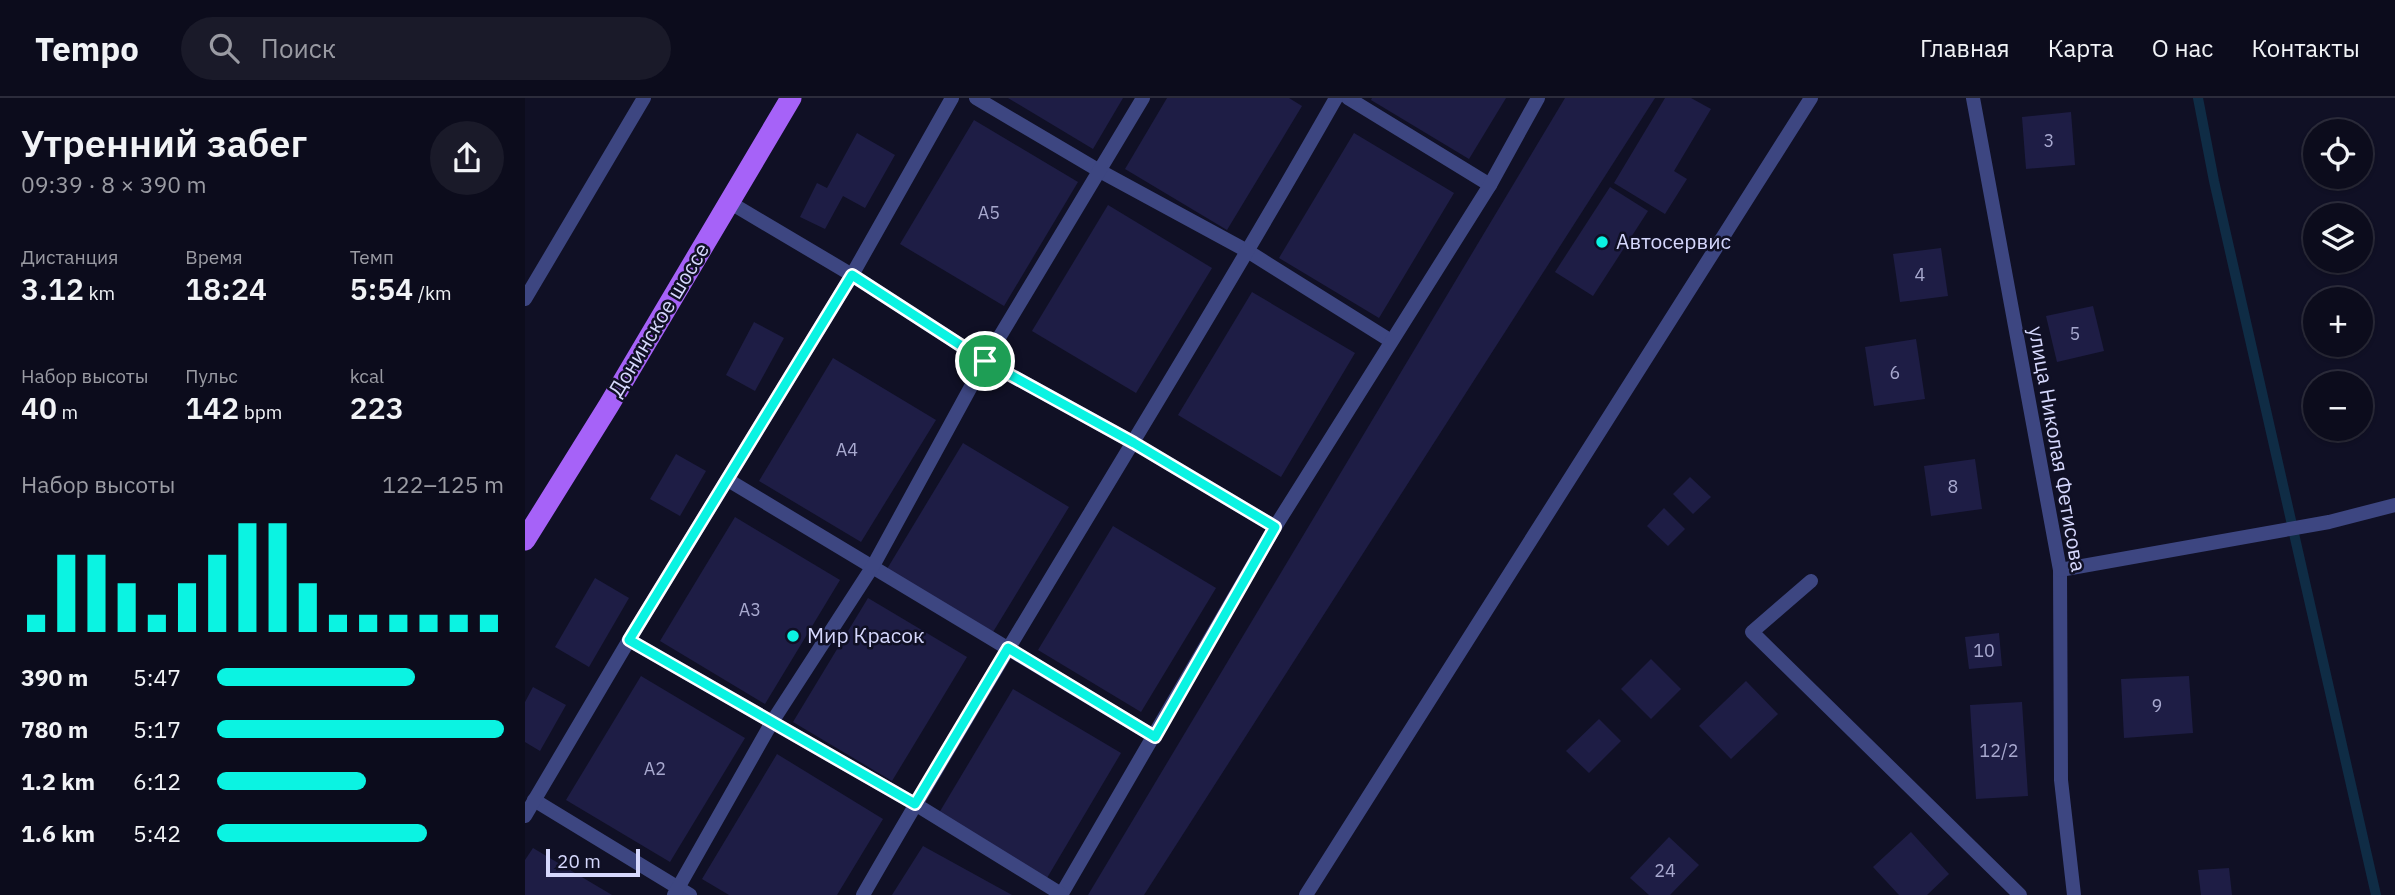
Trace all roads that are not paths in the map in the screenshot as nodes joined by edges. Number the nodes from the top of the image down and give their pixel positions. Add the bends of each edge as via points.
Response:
1 (644, 98) edge
2 (791, 98) edge
3 (952, 98) edge
4 (976, 98) edge
5 (1143, 98) edge
6 (1336, 98) edge
7 (1348, 98) edge
8 (1538, 98) edge
9 (1811, 98) edge
10 (1973, 98) edge
11 (1098, 170) junction
12 (1490, 185) junction
13 (729, 202) junction
14 (1249, 252) junction
15 (852, 275) junction
16 (531, 276) edge
17 (525, 299) edge
18 (1391, 341) junction
19 (985, 361) junction
20 (1134, 443) junction
21 (728, 480) junction
22 (2395, 505) edge
23 (1275, 527) junction
24 (525, 540) edge
25 (873, 566) junction
26 (2060, 570) junction
27 (1811, 581) dead end
28 (629, 640) junction
29 (1008, 648) junction
30 (772, 722) junction
31 (1155, 737) junction
32 (534, 800) junction
33 (915, 804) junction
34 (525, 816) edge
35 (680, 893) edge
36 (1061, 894) edge
37 (863, 895) edge
38 (1306, 895) edge
39 (2020, 895) edge
40 (2074, 895) edge

1 - 16 street
2 - 13 main road, Донинское шоссе
3 - 15 street
4 - 11 street
5 - 11 street
6 - 14 street
7 - 12 street
8 - 12 street
9 - 38 street
10 - 26 street, улица Николая Фетисова
11 - 14 street
11 - 19 street
12 - 18 street
13 - 15 street
13 - 24 main road, Донинское шоссе
14 - 18 street
14 - 20 street
15 - 19 street
15 - 21 street
16 - 17 street
18 - 23 street
19 - 20 street
19 - 25 street
20 - 23 street
20 - 29 street
21 - 25 street
21 - 28 street
22 - 26 street via 2329,522
23 - 31 street
25 - 29 street
25 - 30 street
26 - 40 street, улица Николая Фетисова via 2061,780
27 - 39 street via 1752,632
28 - 30 street
28 - 32 street
29 - 31 street
29 - 33 street
30 - 33 street
30 - 35 street
31 - 36 street
32 - 34 street
32 - 35 street
33 - 36 street
33 - 37 street

